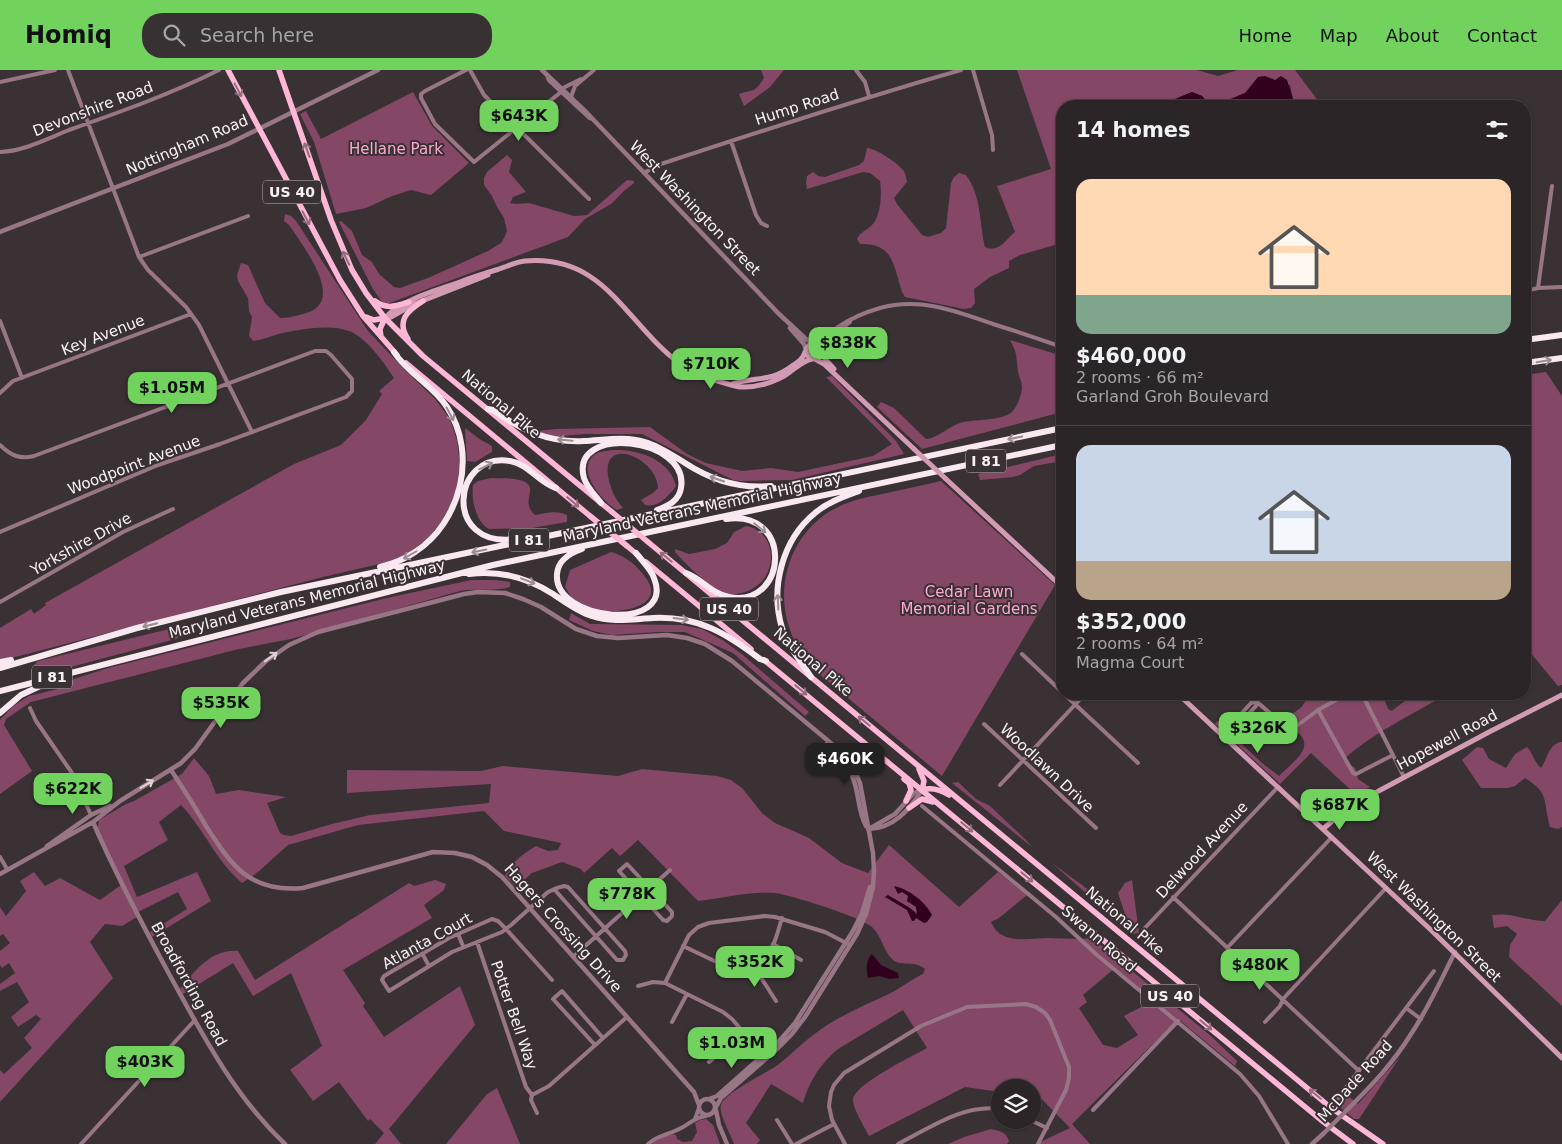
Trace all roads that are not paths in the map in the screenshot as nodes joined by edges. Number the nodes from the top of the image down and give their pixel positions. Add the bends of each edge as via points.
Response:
1 (56, 70) edge
2 (68, 70) edge
3 (219, 70) edge
4 (228, 70) edge
5 (279, 70) edge
6 (378, 70) edge
7 (466, 70) edge
8 (470, 70) edge
9 (542, 70) edge
10 (594, 70) edge
11 (856, 70) edge
12 (960, 70) edge
13 (973, 70) edge
14 (585, 78) junction
15 (0, 82) edge
16 (562, 90) junction
17 (571, 96) junction
18 (869, 96) junction
19 (293, 112) junction
20 (593, 120) junction
21 (88, 123) junction
22 (517, 127) junction
23 (258, 129) junction
24 (731, 141) junction
25 (993, 150) dead end
26 (0, 152) edge
27 (644, 173) junction
28 (1552, 186) dead end
29 (113, 189) junction
30 (589, 199) dead end
31 (248, 216) dead end
32 (766, 226) dead end
33 (0, 232) edge
34 (139, 257) junction
35 (500, 269) junction
36 (1562, 287) edge
37 (1538, 288) junction
38 (1531, 290) edge
39 (366, 293) junction
40 (408, 302) junction
41 (423, 302) junction
42 (778, 313) junction
43 (192, 314) junction
44 (363, 316) junction
45 (385, 318) junction
46 (851, 320) junction
47 (0, 321) edge
48 (1562, 335) edge
49 (381, 338) junction
50 (1531, 339) edge
51 (814, 342) junction
52 (1056, 345) edge
53 (806, 350) junction
54 (823, 351) junction
55 (394, 352) junction
56 (423, 356) junction
57 (1562, 358) edge
58 (814, 359) junction
59 (1531, 362) edge
60 (22, 378) junction
61 (228, 383) junction
62 (731, 384) junction
63 (854, 392) junction
64 (0, 393) edge
65 (488, 410) junction
66 (1056, 429) edge
67 (252, 432) junction
68 (0, 445) edge
69 (1056, 446) edge
70 (928, 473) junction
71 (817, 480) junction
72 (556, 488) junction
73 (602, 503) junction
74 (173, 508) dead end
75 (607, 524) junction
76 (662, 528) junction
77 (0, 532) edge
78 (567, 532) junction
79 (627, 536) junction
80 (636, 553) junction
81 (686, 573) junction
82 (338, 580) junction
83 (428, 581) junction
84 (1056, 581) edge
85 (0, 602) edge
86 (49, 653) junction
87 (1022, 654) dead end
88 (766, 661) junction
89 (0, 662) edge
90 (103, 664) junction
91 (0, 668) edge
92 (811, 677) junction
93 (1056, 686) edge
94 (0, 690) edge
95 (1562, 694) edge
96 (1071, 700) edge
97 (1079, 700) edge
98 (1185, 700) edge
99 (1336, 700) edge
100 (1365, 700) edge
101 (1256, 701) joint
102 (1075, 704) junction
103 (30, 708) dead end
104 (1318, 710) junction
105 (0, 713) edge
106 (835, 719) junction
107 (984, 724) dead end
108 (822, 736) junction
109 (1224, 736) junction
110 (1393, 755) junction
111 (1023, 760) junction
112 (915, 763) junction
113 (1138, 763) dead end
114 (172, 770) junction
115 (1404, 777) junction
116 (1000, 785) dead end
117 (1278, 787) junction
118 (922, 790) junction
119 (120, 802) junction
120 (907, 805) junction
121 (922, 806) dead end
122 (107, 808) junction
123 (944, 809) junction
124 (866, 812) junction
125 (91, 816) junction
126 (93, 822) junction
127 (880, 823) junction
128 (987, 823) junction
129 (1096, 828) dead end
130 (868, 829) junction
131 (1323, 829) junction
132 (67, 831) junction
133 (1332, 837) junction
134 (40, 851) junction
135 (0, 857) edge
136 (8, 869) junction
137 (670, 870) dead end
138 (0, 874) edge
139 (650, 888) junction
140 (1386, 888) junction
141 (554, 889) junction
142 (640, 896) junction
143 (1173, 897) junction
144 (529, 908) junction
145 (782, 918) junction
146 (605, 928) junction
147 (506, 929) junction
148 (1143, 930) dead end
149 (458, 934) junction
150 (596, 936) junction
151 (477, 942) junction
152 (773, 944) junction
153 (848, 944) junction
154 (463, 946) junction
155 (683, 946) junction
156 (1227, 948) junction
157 (1455, 952) junction
158 (423, 955) junction
159 (573, 957) junction
160 (802, 960) dead end
161 (751, 962) junction
162 (429, 966) junction
163 (1434, 971) dead end
164 (552, 980) dead end
165 (665, 983) junction
166 (638, 986) dead end
167 (687, 994) junction
168 (1283, 999) junction
169 (776, 1001) dead end
170 (1406, 1008) junction
171 (627, 1017) junction
172 (1421, 1019) junction
173 (195, 1020) junction
174 (1178, 1021) junction
175 (672, 1022) dead end
176 (1265, 1022) dead end
177 (744, 1032) junction
178 (603, 1038) junction
179 (595, 1045) junction
180 (765, 1057) junction
181 (1562, 1058) edge
182 (709, 1062) dead end
183 (1359, 1071) junction
184 (694, 1092) junction
185 (532, 1095) junction
186 (1338, 1098) dead end
187 (709, 1099) junction
188 (699, 1106) junction
189 (716, 1107) junction
190 (991, 1109) edge
191 (1092, 1110) dead end
192 (537, 1113) dead end
193 (707, 1116) junction
194 (695, 1119) junction
195 (777, 1120) dead end
196 (834, 1124) junction
197 (719, 1125) junction
198 (1041, 1126) edge
199 (1046, 1128) junction
200 (81, 1144) edge
201 (285, 1144) edge
202 (648, 1144) edge
203 (727, 1144) edge
204 (792, 1144) edge
205 (796, 1144) edge
206 (844, 1144) edge
207 (898, 1144) edge
208 (1038, 1144) edge
209 (1288, 1144) edge
210 (1312, 1144) edge
211 (1353, 1144) edge
212 (1383, 1144) edge

1 - 15 street
2 - 21 street
3 - 21 street, Devonshire Road via 182,88
4 -> 23 main road, US 40
5 - 19 main road, US 40
6 - 19 street, Nottingham Road
7 - 22 street via 421,94 435,124 474,162
8 - 22 street via 484,95
9 - 16 street, West Washington Street
10 - 14 street
11 - 18 street via 865,82
12 - 18 street, Hump Road
13 - 25 street via 992,135
14 - 16 street
14 - 17 street via 573,88
16 - 17 street, West Washington Street
16 - 20 street, West Washington Street
16 - 22 street
17 - 20 street, West Washington Street
18 - 24 street, Hump Road
19 - 23 street, Nottingham Road
39 -> 19 main road, National Pike / US 40 via 338,239
20 - 27 street, West Washington Street
21 - 26 street, Devonshire Road via 24,148
21 - 29 street
22 - 30 street
23 - 29 street, Nottingham Road via 219,148
23 -> 44 main road, US 40 via 325,254
24 - 27 street, Hump Road via 658,165
24 - 32 street via 756,215
27 - 42 street, West Washington Street
28 - 37 street
29 - 33 street, Nottingham Road
29 - 34 street
31 - 34 street
34 - 43 street
35 - 40 main road
35 - 41 main road
35 - 62 main road via 523,261 549,261 582,271 608,290 681,365 706,378
36 - 37 street
37 - 38 street
39 - 40 main road via 386,307
39 - 45 main road, National Pike / US 40
40 - 45 main road
41 - 45 main road
41 - 56 main road via 410,309 404,318 403,328
42 - 51 street, West Washington Street via 807,340
42 - 53 street, West Washington Street
43 - 60 street, Key Avenue
43 - 61 street
44 - 45 main road via 374,320
44 - 49 main road, US 40
45 - 49 main road via 379,332
45 - 56 main road, National Pike / US 40
46 - 51 street
46 - 52 street via 897,305 931,305
46 - 54 street via 827,341
47 - 60 street
48 - 50 highway
49 - 55 main road, National Pike / US 40
51 - 53 main road
51 - 54 main road via 820,344
53 - 58 main road
53 - 62 main road via 802,359 768,379
54 - 58 main road
54 - 63 main road via 825,359
55 - 72 main road, National Pike / US 40
55 -> 82 highway via 434,391 453,417 462,449 460,488 452,511 442,526 416,551 387,565
56 - 65 main road, National Pike / US 40
59 -> 57 highway
58 - 62 main road via 765,383 736,387
58 - 63 main road via 824,364
60 - 64 street, Key Avenue
61 - 67 street
61 - 67 street, Woodpoint Avenue via 321,350 331,355 353,382 352,391 346,397
61 - 68 street via 34,456 21,458
63 - 84 main road, bridge
71 -> 65 highway via 756,487 731,484 706,475 647,442 625,438 553,439 528,431
65 - 73 main road, National Pike / US 40
66 -> 71 highway, Maryland Veterans Memorial Highway / I 81
67 - 77 street, Woodpoint Avenue via 158,465
69 - 70 highway, Maryland Veterans Memorial Highway / I 81
70 - 76 highway, Maryland Veterans Memorial Highway / I 81
92 -> 70 highway via 786,639 778,612 778,581 790,544 806,522 828,504 861,491
71 - 75 highway, Maryland Veterans Memorial Highway / I 81
78 -> 72 highway via 496,540 476,529 464,509 464,494 470,479 482,467 502,460 516,462
72 -> 80 main road, National Pike / US 40, bridge
73 - 75 highway via 585,482 583,470 587,457 597,448 636,444 662,454 678,469 682,487 674,502
81 -> 73 main road, National Pike / US 40, bridge
74 - 85 street, Yorkshire Drive via 123,532
75 - 78 highway, Maryland Veterans Memorial Highway / I 81
76 - 79 highway, Maryland Veterans Memorial Highway / I 81
76 -> 81 highway via 741,518 764,530 775,548 776,563 771,577 762,588 743,598 727,597
78 -> 82 highway, Maryland Veterans Memorial Highway / I 81
79 - 80 highway via 567,556 558,569 559,586 568,598 594,612 612,616 638,613 649,606 656,590 652,573
79 - 83 highway, Maryland Veterans Memorial Highway / I 81
80 - 88 main road, National Pike / US 40
81 - 92 main road, National Pike / US 40
82 -> 86 highway, Maryland Veterans Memorial Highway / I 81 via 179,617
83 -> 88 highway via 482,573 510,576 540,586 592,616 612,620 674,618 708,626
83 - 90 highway, Maryland Veterans Memorial Highway / I 81
86 - 89 highway
86 - 91 highway, Maryland Veterans Memorial Highway / I 81
87 - 93 street
88 -> 106 main road, National Pike / US 40
90 - 94 highway, Maryland Veterans Memorial Highway / I 81
90 - 105 highway via 30,690
112 -> 92 main road, National Pike / US 40
95 - 115 main road, Hopewell Road
96 - 102 street
97 - 102 street
98 - 109 main road, West Washington Street
99 - 104 street
100 - 110 street
101 - 104 street via 1288,726 1298,725
101 - 109 street via 1256,706
102 - 111 street
102 - 113 street
103 - 125 street via 72,773
104 - 110 street via 1352,773 1356,774
106 - 118 main road, National Pike / US 40
106 - 120 main road via 909,784 911,790
107 - 111 street, Woodlawn Drive
114 -> 108 street via 195,749 238,688 266,661 300,639 478,592 505,594 532,602 576,629 596,636 677,636 705,644 732,661
108 - 124 street via 850,762 860,782
108 - 130 street via 850,773 862,820
109 - 117 main road, West Washington Street
110 - 115 street
111 - 116 street
111 - 129 street, Woodlawn Drive
112 - 118 main road via 924,776
112 - 128 main road, National Pike / US 40
119 -> 114 street
114 - 144 street, Hagers Crossing Drive via 224,853 239,870 260,883 303,888 420,855 445,852 464,854 487,866 502,877
115 - 131 main road, Hopewell Road via 1346,809
117 - 131 main road, West Washington Street
117 - 143 street, Delwood Avenue
118 - 120 street
118 - 123 main road, National Pike / US 40
118 - 128 main road via 930,788 946,793
119 - 122 street
119 - 126 street
120 - 123 main road via 926,799
120 - 127 street
120 - 130 street via 893,824
121 - 174 street, Swann Road
122 - 125 street
122 - 126 street
123 -> 211 main road, National Pike / US 40
124 - 127 street via 870,819
124 - 130 street
125 - 132 street
126 - 132 street
126 - 134 street
126 - 173 street, Broadfording Road via 140,921
127 - 130 street
212 -> 128 main road, National Pike / US 40 via 1330,1107
130 - 153 street via 874,871 860,918
131 - 133 main road, West Washington Street
132 - 134 street
133 - 140 main road, West Washington Street
133 - 156 street
134 - 136 street
135 - 136 street
136 - 138 street
137 - 139 street
139 - 142 street
139 - 142 street via 627,864 619,871
139 - 142 street via 672,912 668,921 664,921
140 - 157 main road, West Washington Street
140 - 168 street
141 - 144 street, Atlanta Court
141 - 146 street via 568,887
141 - 150 street
142 - 146 street
143 - 148 street, Delwood Avenue
143 - 156 street
144 - 147 street, Atlanta Court
144 - 159 street, Hagers Crossing Drive
145 - 152 street
145 - 153 street via 825,932
145 - 155 street via 765,916 704,924 693,931
146 - 150 street
146 - 150 street via 625,951 623,960 617,960
147 - 149 street, Atlanta Court via 498,920 492,919
147 - 151 street, Atlanta Court
147 - 164 street
149 - 154 street
149 - 158 street, Atlanta Court
150 - 159 street
151 - 154 street, Atlanta Court
151 - 185 street, Potter Bell Way via 526,1087
152 - 160 street
152 - 161 street via 766,953
153 - 180 street via 795,1023
154 - 162 street, Atlanta Court
155 - 161 street via 725,966 738,967
155 - 165 street
156 - 168 street
157 - 172 street, McDade Road
157 - 181 main road, West Washington Street
158 - 162 street
158 - 162 street, Atlanta Court via 384,976 383,982 388,991
159 - 171 street, Hagers Crossing Drive
161 - 169 street
163 - 170 street
165 - 166 street
165 - 167 street
167 - 175 street
167 - 177 street via 728,1015
168 - 176 street
168 - 183 street
170 - 172 street
170 - 183 street
171 - 178 street
171 - 184 street, Hagers Crossing Drive
172 - 210 street, McDade Road, bridge via 1391,1063
173 - 200 street
173 - 201 street, Broadfording Road via 225,1073
174 - 191 street
174 - 209 street, Swann Road via 1248,1081
177 - 180 street
177 - 182 street
178 - 179 street
178 - 179 street via 562,991 553,999
179 - 185 street via 549,1086
180 - 187 street
180 - 189 street via 721,1098
183 - 186 street
184 - 187 street, Hagers Crossing Drive
184 - 188 street, Hagers Crossing Drive
185 - 192 street, Potter Bell Way
187 - 188 street
187 - 189 street
188 - 193 street
188 - 194 street
189 - 193 street
189 - 197 street
190 - 207 street via 956,1115
193 - 194 street
193 - 197 street
194 - 202 street via 676,1131 661,1134
195 - 204 street
196 - 199 street via 830,1100 834,1085 850,1068 921,1026 967,1007 1026,1004 1036,1007 1050,1020 1068,1067 1066,1090
196 - 205 street
196 - 206 street
197 - 203 street
198 - 199 street
199 - 208 street

